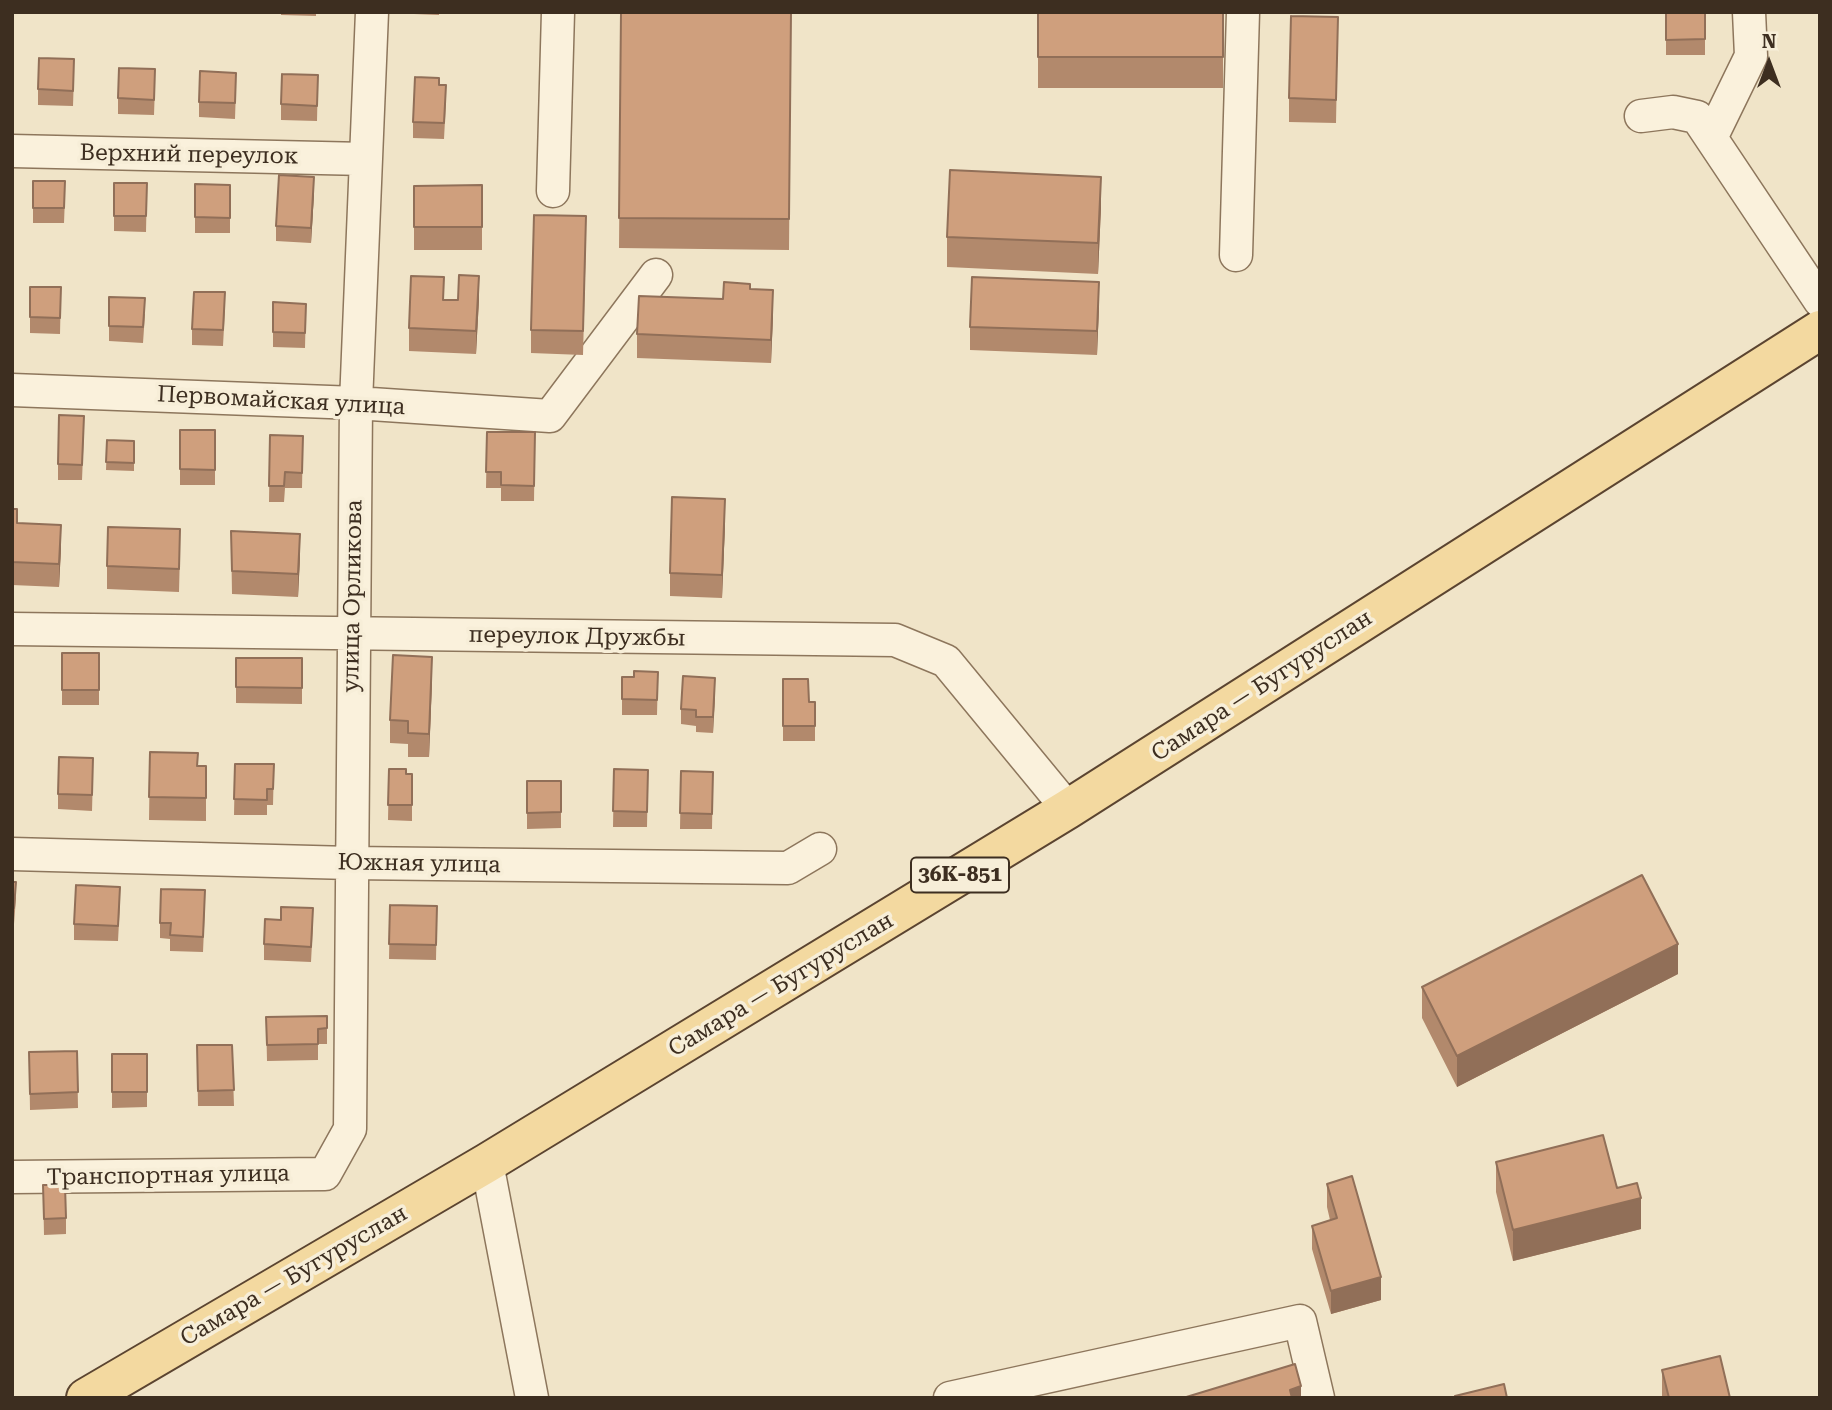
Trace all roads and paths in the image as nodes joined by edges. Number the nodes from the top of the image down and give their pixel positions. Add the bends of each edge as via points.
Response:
1 (372, 12) edge
2 (558, 12) edge
3 (1243, 12) edge
4 (1749, 12) edge
5 (1641, 116) dead end
6 (1711, 138) junction
7 (12, 151) edge
8 (365, 159) junction
9 (553, 191) dead end
10 (1236, 255) dead end
11 (656, 275) dead end
12 (1820, 302) edge
13 (1820, 330) edge
14 (12, 390) edge
15 (356, 404) junction
16 (12, 629) edge
17 (351, 635) junction
18 (1068, 810) junction
19 (820, 849) dead end
20 (12, 854) edge
21 (350, 863) junction
22 (487, 1163) junction
23 (325, 1174) joint
24 (12, 1177) edge
25 (86, 1398) edge
26 (532, 1398) edge
27 (950, 1398) edge
28 (1318, 1398) edge

1 - 8 street, улица Орликова
2 - 9 street
3 - 10 street
4 - 6 street via 1751,57
5 - 6 street via 1673,112 1697,117
6 - 12 street
7 - 8 street, Верхний переулок
8 - 15 street, улица Орликова
11 - 15 street, Первомайская улица via 550,416
13 - 18 main road, Самара — Бугуруслан / 36К-851
14 - 15 street, Первомайская улица
15 - 17 street, улица Орликова
16 - 17 street, переулок Дружбы
17 - 18 street, переулок Дружбы via 895,640 946,661
17 - 21 street, улица Орликова
18 - 22 main road, Самара — Бугуруслан / 36К-851
19 - 21 street, Южная улица via 788,868
20 - 21 street, Южная улица
21 - 23 street, улица Орликова via 350,1129
22 - 25 main road, Самара — Бугуруслан / 36К-851
22 - 26 street
23 - 24 street, Транспортная улица
27 - 28 street via 1300,1321

